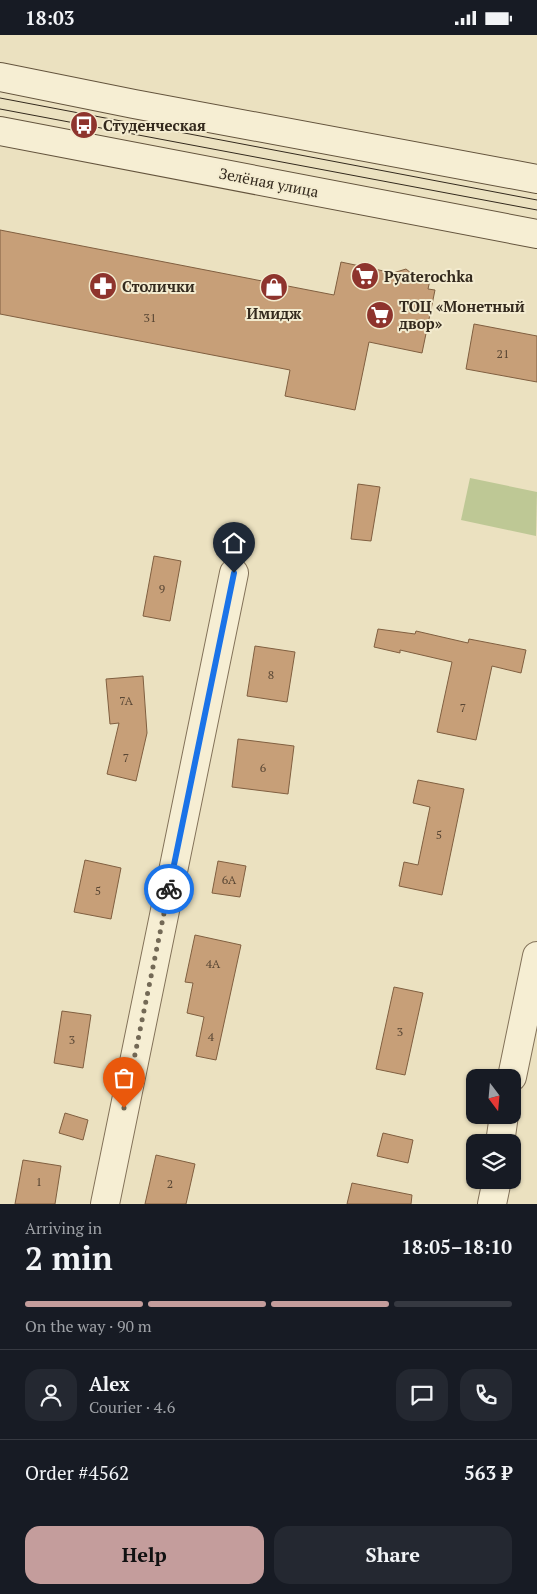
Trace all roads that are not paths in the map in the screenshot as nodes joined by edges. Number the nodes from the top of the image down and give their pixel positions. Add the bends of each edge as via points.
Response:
1 (0, 77) edge
2 (0, 131) edge
3 (537, 179) edge
4 (537, 234) edge
5 (234, 573) dead end
6 (537, 956) edge
7 (514, 1069) edge
8 (495, 1189) edge
9 (105, 1204) edge
10 (492, 1204) edge

1 - 3 street
2 - 4 street, Зелёная улица
5 - 9 street
6 - 7 street
8 - 10 street

